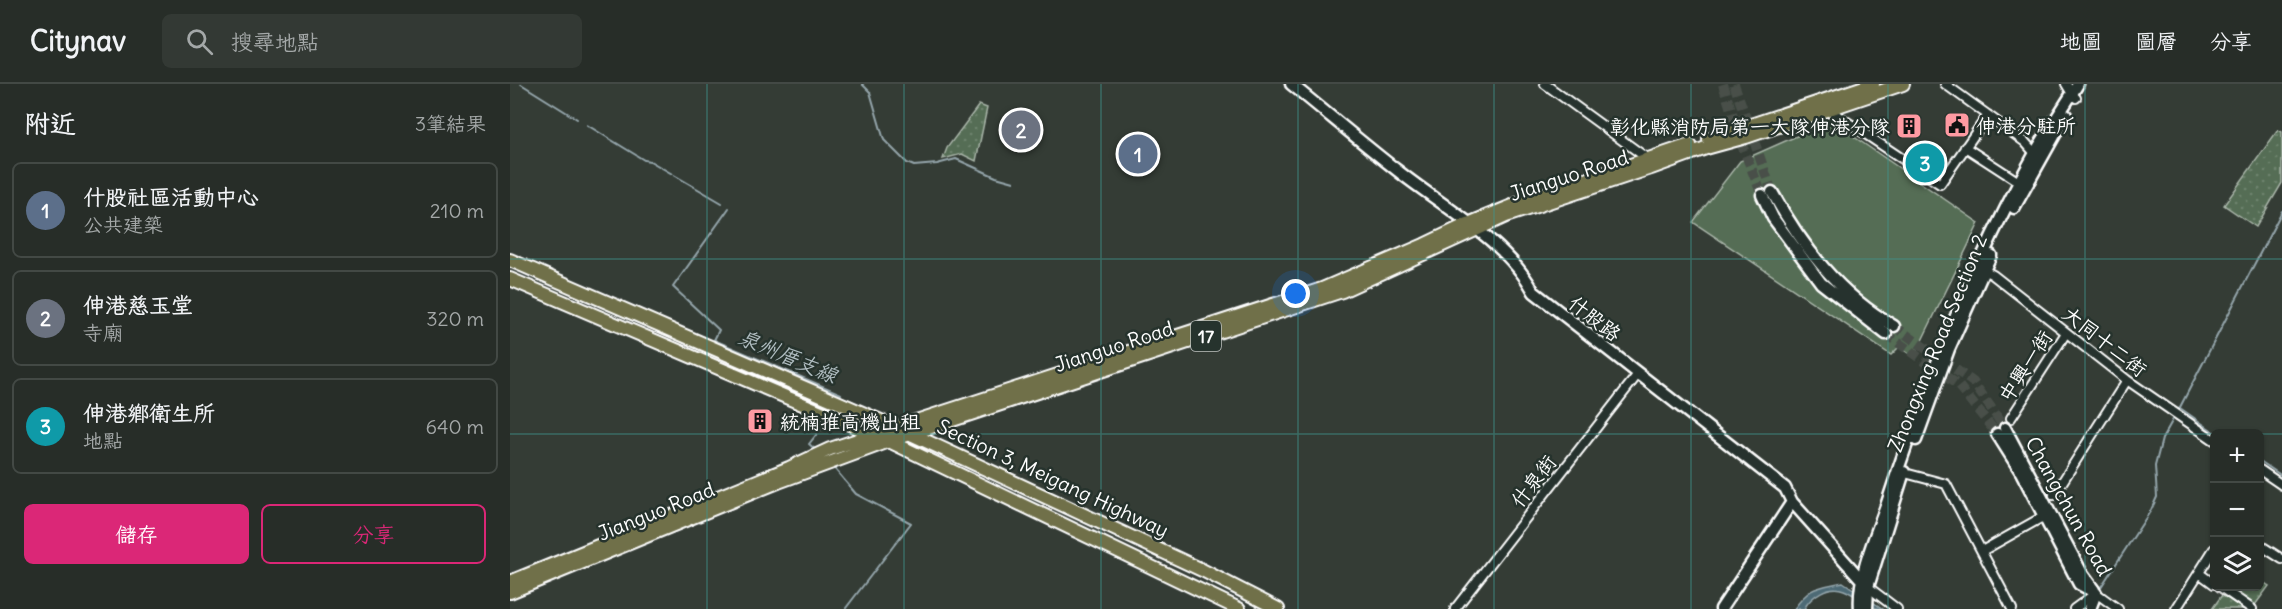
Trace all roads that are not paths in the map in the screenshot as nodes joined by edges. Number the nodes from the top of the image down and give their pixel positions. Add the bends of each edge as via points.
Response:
1 (1291, 84) edge
2 (1545, 84) edge
3 (1873, 84) edge
4 (1903, 84) edge
5 (1945, 84) edge
6 (2078, 84) edge
7 (2086, 84) edge
8 (2072, 92) edge
9 (1828, 109) junction
10 (1988, 115) junction
11 (1965, 147) junction
12 (2037, 156) junction
13 (1648, 159) junction
14 (2022, 184) junction
15 (1767, 193) tunnel mouth
16 (1473, 227) junction
17 (510, 260) edge
18 (1981, 268) junction
19 (510, 279) edge
20 (1890, 330) tunnel mouth
21 (2066, 333) junction
22 (1154, 348) junction
23 (1638, 374) junction
24 (2127, 380) junction
25 (2004, 426) joint
26 (897, 427) junction
27 (911, 434) junction
28 (875, 435) junction
29 (2210, 437) edge
30 (888, 441) junction
31 (1901, 472) junction
32 (2264, 475) edge
33 (2282, 484) edge
34 (2054, 495) dead end
35 (1791, 502) junction
36 (2039, 519) dead end
37 (2264, 547) edge
38 (1982, 551) junction
39 (2210, 555) edge
40 (2282, 559) edge
41 (2199, 573) junction
42 (2210, 581) edge
43 (510, 582) edge
44 (2226, 591) edge
45 (510, 592) edge
46 (1864, 598) edge
47 (2095, 600) edge
48 (1239, 609) edge
49 (1278, 609) edge
50 (1455, 609) edge
51 (1721, 609) edge
52 (1897, 609) edge
53 (2012, 609) edge
54 (2074, 609) edge
55 (2118, 609) edge
56 (2176, 609) edge
57 (2252, 609) edge

1 - 16 street, 什股路
2 - 13 street
3 - 13 main road, Jianguo Road / 17
4 - 9 main road, Jianguo Road / 17
5 - 10 street
6 - 8 street, Zhongxing Road Section 2
7 - 8 street, Zhongxing Road Section 2
8 - 12 street, Zhongxing Road Section 2
9 - 11 street via 1940,184
9 - 16 main road, Jianguo Road / 17
10 - 11 street
10 - 12 street via 2025,142
11 - 14 street
12 - 14 street, Zhongxing Road Section 2
13 - 16 main road, Jianguo Road / 17 via 1532,198
14 - 18 street, Zhongxing Road Section 2
15 - 20 street via 1839,286
16 - 22 main road, Jianguo Road / 17 via 1342,291
16 - 23 street, 什股路 via 1522,272 1534,292
17 - 26 main road, Section 3, Meigang Highway
18 - 21 street, 大同十二街
18 - 31 street, Zhongxing Road Section 2
19 - 28 main road, Section 3, Meigang Highway
21 - 24 street, 大同十二街
21 - 25 street, 中興一街
22 - 26 main road, Jianguo Road / 17
22 - 27 main road, Jianguo Road / 17
23 - 35 street, 什股路 via 1785,488
23 - 50 street, 什泉街
24 - 29 street, 大同十二街
24 - 34 street
25 - 47 street, Changchun Road
26 - 27 main road, Section 3, Meigang Highway
26 - 28 main road, Jianguo Road / 17
27 - 30 main road, Jianguo Road / 17
27 - 49 main road, Section 3, Meigang Highway
28 - 30 main road, Section 3, Meigang Highway
28 - 43 main road, Jianguo Road / 17 via 830,449
30 - 45 main road, Jianguo Road / 17
30 - 48 main road, Section 3, Meigang Highway
31 - 38 street via 1946,484
31 - 46 street, Zhongxing Road Section 2
32 - 33 street
35 - 46 street, 什股路
35 - 51 street
36 - 38 street
37 - 40 street
38 - 53 street
39 - 41 street
41 - 42 street
41 - 56 street
44 - 57 street
46 - 52 street
47 - 54 street
47 - 55 street

